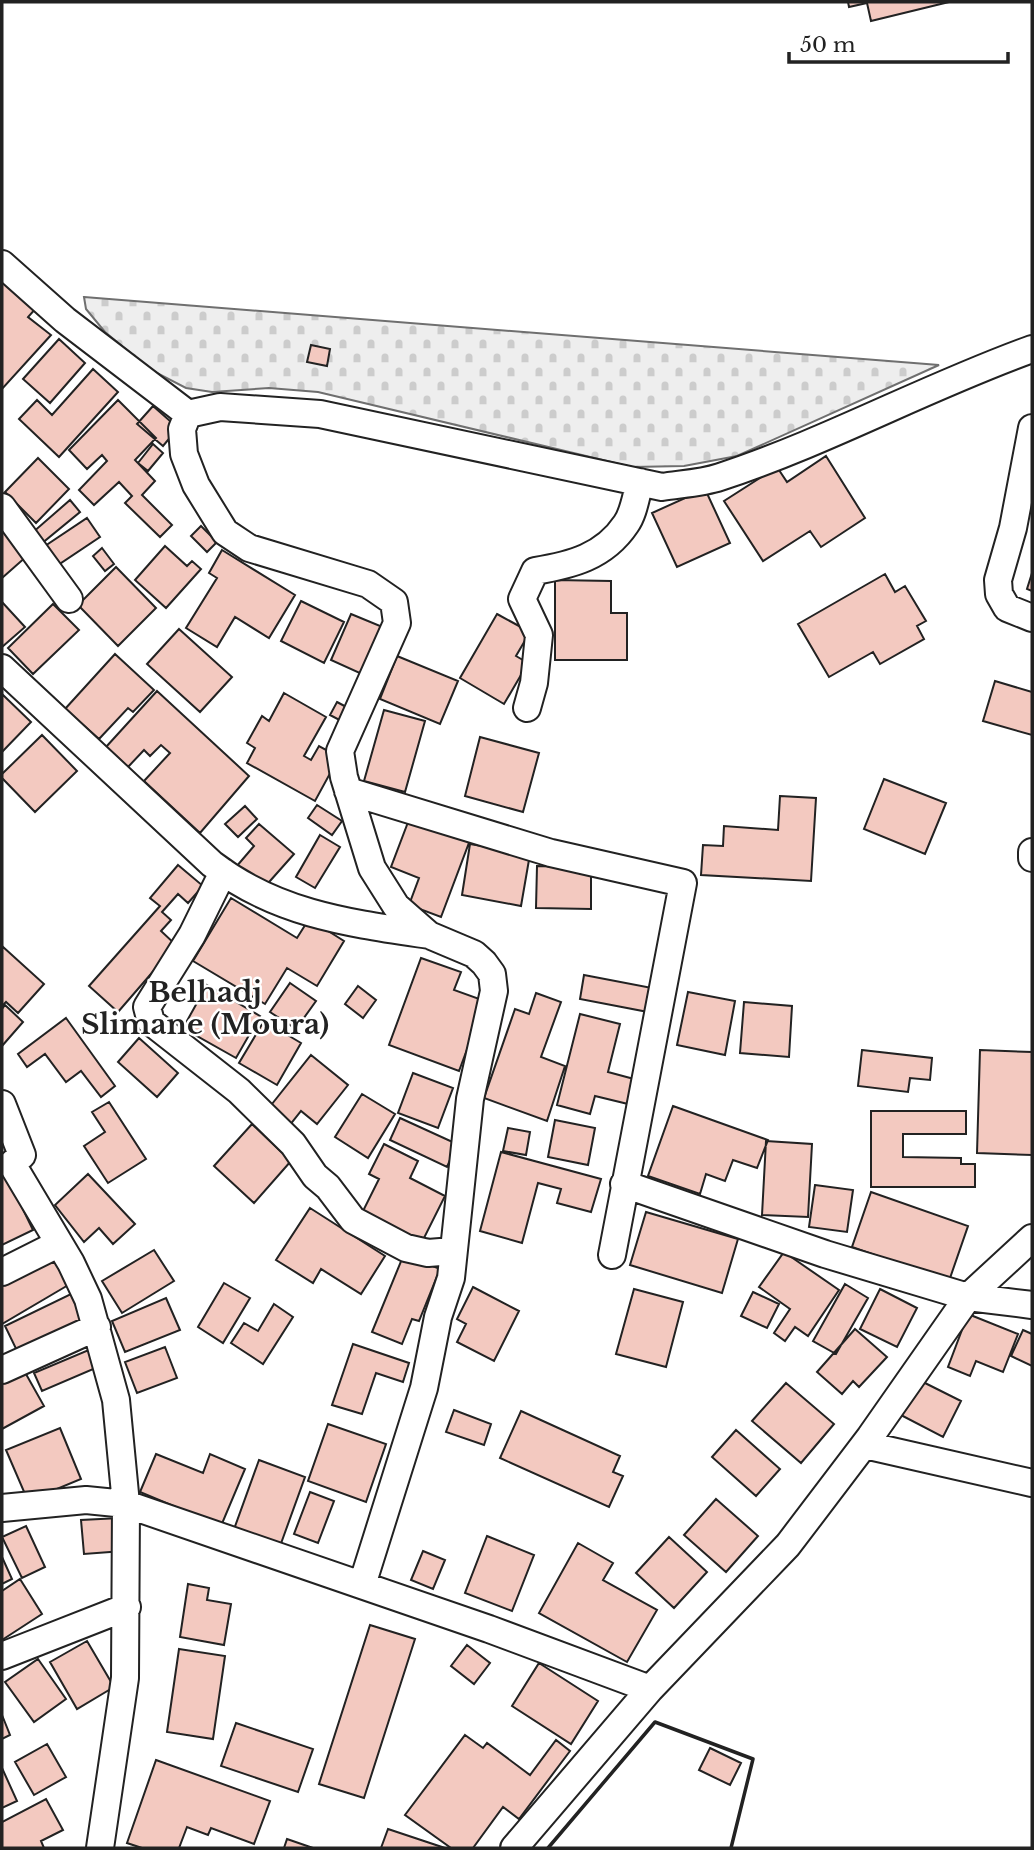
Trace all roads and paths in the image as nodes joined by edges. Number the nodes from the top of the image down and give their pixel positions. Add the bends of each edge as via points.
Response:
1 (2, 264) edge
2 (1032, 349) edge
3 (188, 414) junction
4 (1032, 428) edge
5 (640, 482) junction
6 (2, 507) edge
7 (69, 599) dead end
8 (1032, 618) edge
9 (2, 668) edge
10 (527, 708) dead end
11 (348, 791) junction
12 (223, 872) junction
13 (429, 934) junction
14 (2, 1104) edge
15 (10, 1149) edge
16 (624, 1184) junction
17 (1032, 1238) edge
18 (58, 1244) junction
19 (453, 1251) junction
20 (612, 1255) dead end
21 (2, 1272) edge
22 (968, 1297) junction
23 (1032, 1305) edge
24 (97, 1327) junction
25 (2, 1370) edge
26 (864, 1445) junction
27 (1032, 1483) edge
28 (126, 1504) junction
29 (2, 1508) edge
30 (362, 1585) junction
31 (127, 1607) junction
32 (2, 1656) edge
33 (650, 1689) junction
34 (100, 1848) edge
35 (514, 1848) edge

1 - 3 street via 65,320
2 - 5 street via 718,478 662,487
3 - 5 street via 220,407 264,407 320,414
3 - 11 street via 181,429 184,454 196,485 225,532 249,548 368,584 394,603 397,623 340,751
4 - 8 street via 998,580 1007,608
5 - 10 street via 627,523 604,549 575,564 534,571 523,599 539,635
6 - 7 street
9 - 12 street
11 - 13 street via 372,868 396,906
11 - 16 street via 540,850 683,883
12 - 13 street via 275,902 370,926
12 - 19 street via 192,935 147,1007 151,1022 239,1091 293,1144 353,1220 406,1248 428,1253
13 - 19 street via 474,954 492,974 494,991 470,1099
14 - 15 street
15 - 18 street via 22,1155 12,1164
16 - 20 street
16 - 22 street via 825,1254
17 - 22 street
18 - 21 street
18 - 24 street via 71,1263
19 - 30 street via 451,1278 424,1388
22 - 23 street
22 - 26 street
24 - 25 street
24 - 28 street via 116,1400
26 - 27 street
26 - 33 street via 788,1545
28 - 29 street via 86,1500
28 - 30 street
28 - 31 street
30 - 33 street
31 - 32 street
31 - 34 street via 125,1678
33 - 35 street

